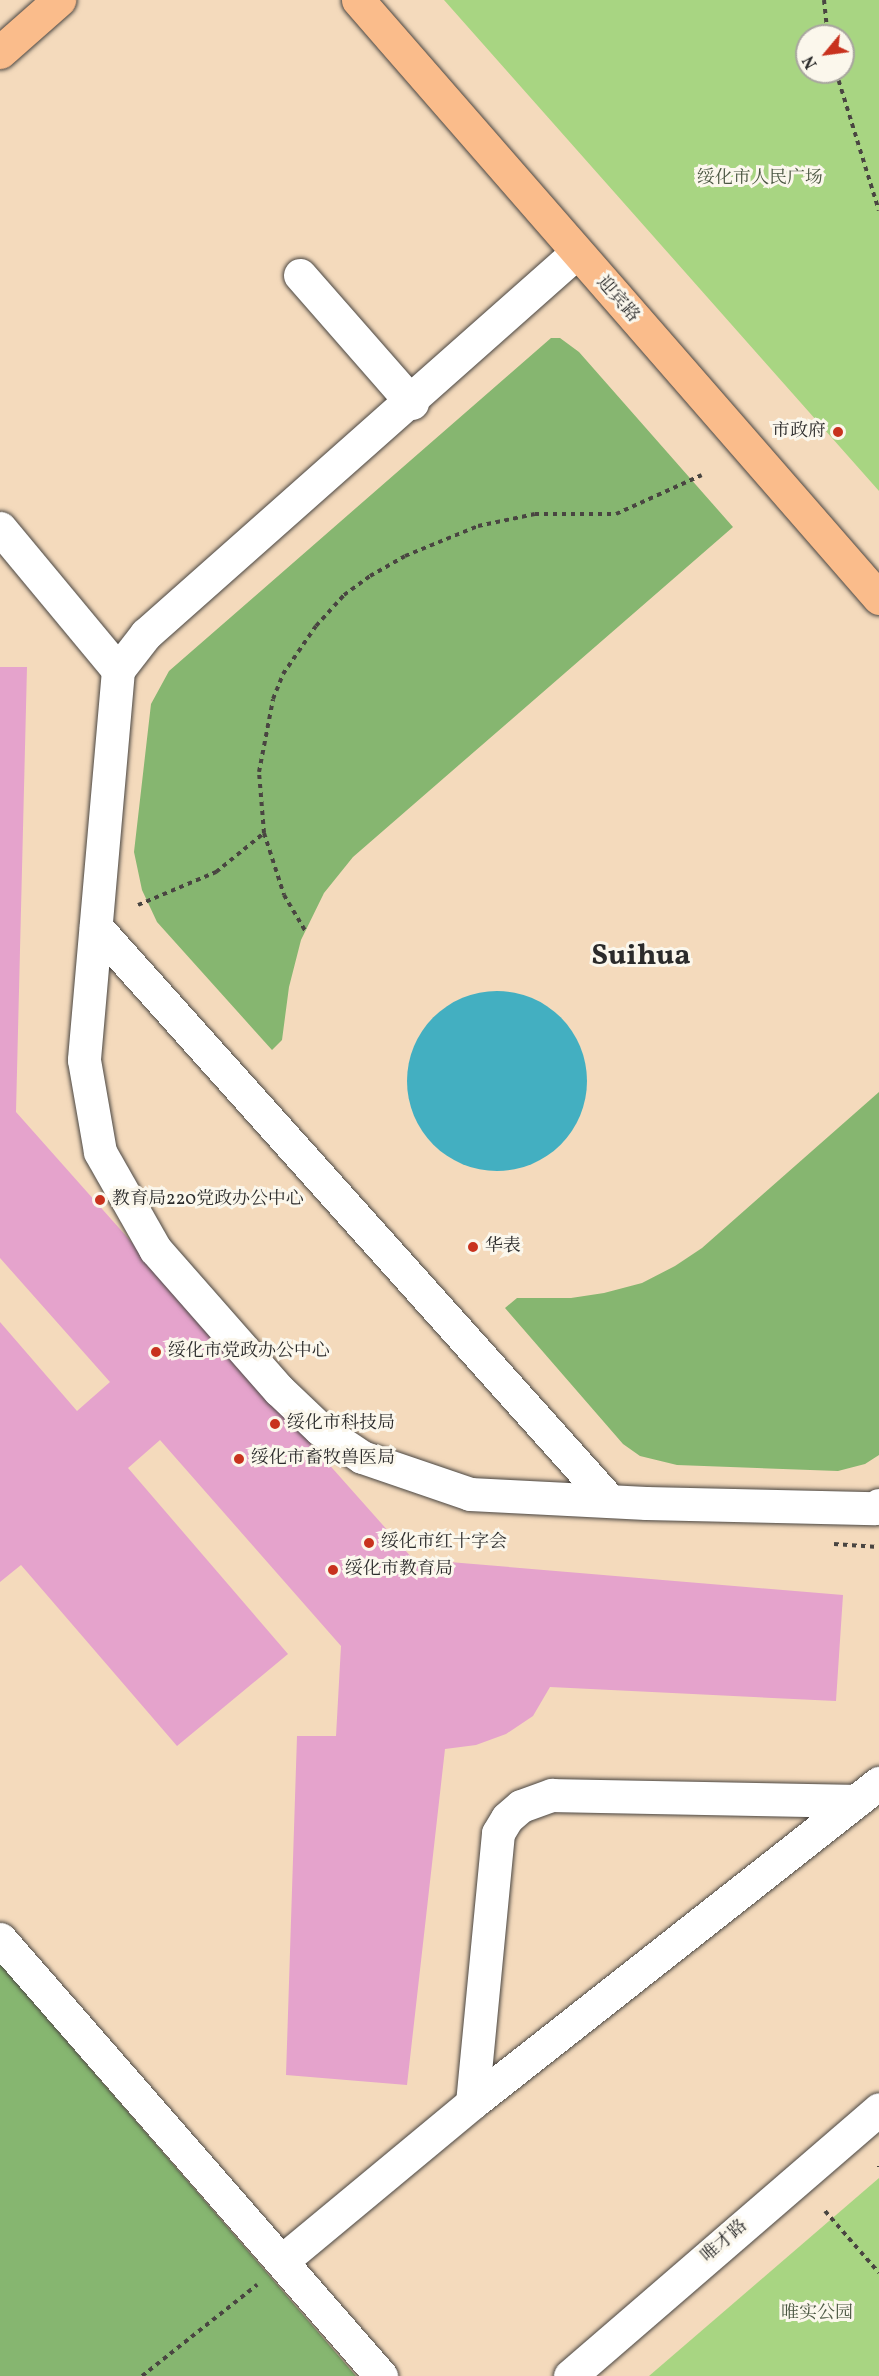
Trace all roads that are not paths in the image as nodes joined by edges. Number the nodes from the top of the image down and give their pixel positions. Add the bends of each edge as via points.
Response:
1 (59, 0) edge
2 (358, 0) edge
3 (0, 52) edge
4 (576, 254) junction
5 (300, 275) dead end
6 (412, 403) junction
7 (0, 528) edge
8 (879, 598) edge
9 (118, 670) junction
10 (96, 927) junction
11 (609, 1500) junction
12 (878, 1508) edge
13 (868, 1792) edge
14 (0, 1939) edge
15 (472, 2103) junction
16 (879, 2109) edge
17 (284, 2261) junction
18 (381, 2376) edge
19 (570, 2376) edge

1 - 3 main road
2 - 4 main road, 迎宾路
4 - 6 street
4 - 8 main road, 迎宾路
5 - 6 street
6 - 9 street via 146,634
7 - 9 street
9 - 10 street
10 - 11 street
10 - 11 street via 84,1060 100,1152 155,1249 279,1390 320,1429 354,1451 413,1477 470,1494
11 - 12 street
13 - 15 street
13 - 15 street via 552,1795 521,1806 498,1833
14 - 17 street
15 - 17 street
16 - 19 street, 唯才路
17 - 18 street

